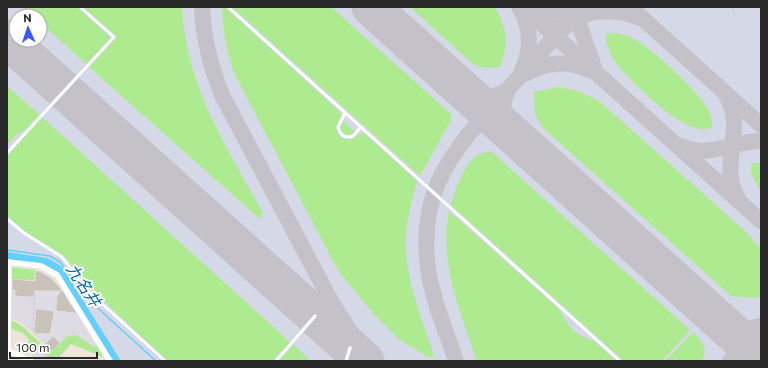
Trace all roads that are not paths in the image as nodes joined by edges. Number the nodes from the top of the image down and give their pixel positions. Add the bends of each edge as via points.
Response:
1 (80, 7) edge
2 (228, 7) edge
3 (345, 114) junction
4 (361, 127) junction
5 (7, 153) edge
6 (7, 219) edge
7 (8, 262) edge
8 (315, 316) dead end
9 (8, 322) edge
10 (350, 348) dead end
11 (7, 351) edge
12 (8, 361) edge
13 (31, 361) edge
14 (110, 361) edge
15 (165, 361) edge
16 (276, 361) edge
17 (346, 361) edge
18 (620, 361) edge

1 - 5 lane via 114,38
2 - 3 lane
3 - 4 lane
3 - 4 lane via 338,127 341,135 353,136
4 - 18 lane
6 - 15 lane via 62,257 88,291
7 - 9 street
7 - 14 street via 36,265 57,275
8 - 16 lane
9 - 11 street
10 - 17 lane
11 - 12 street
11 - 13 street

